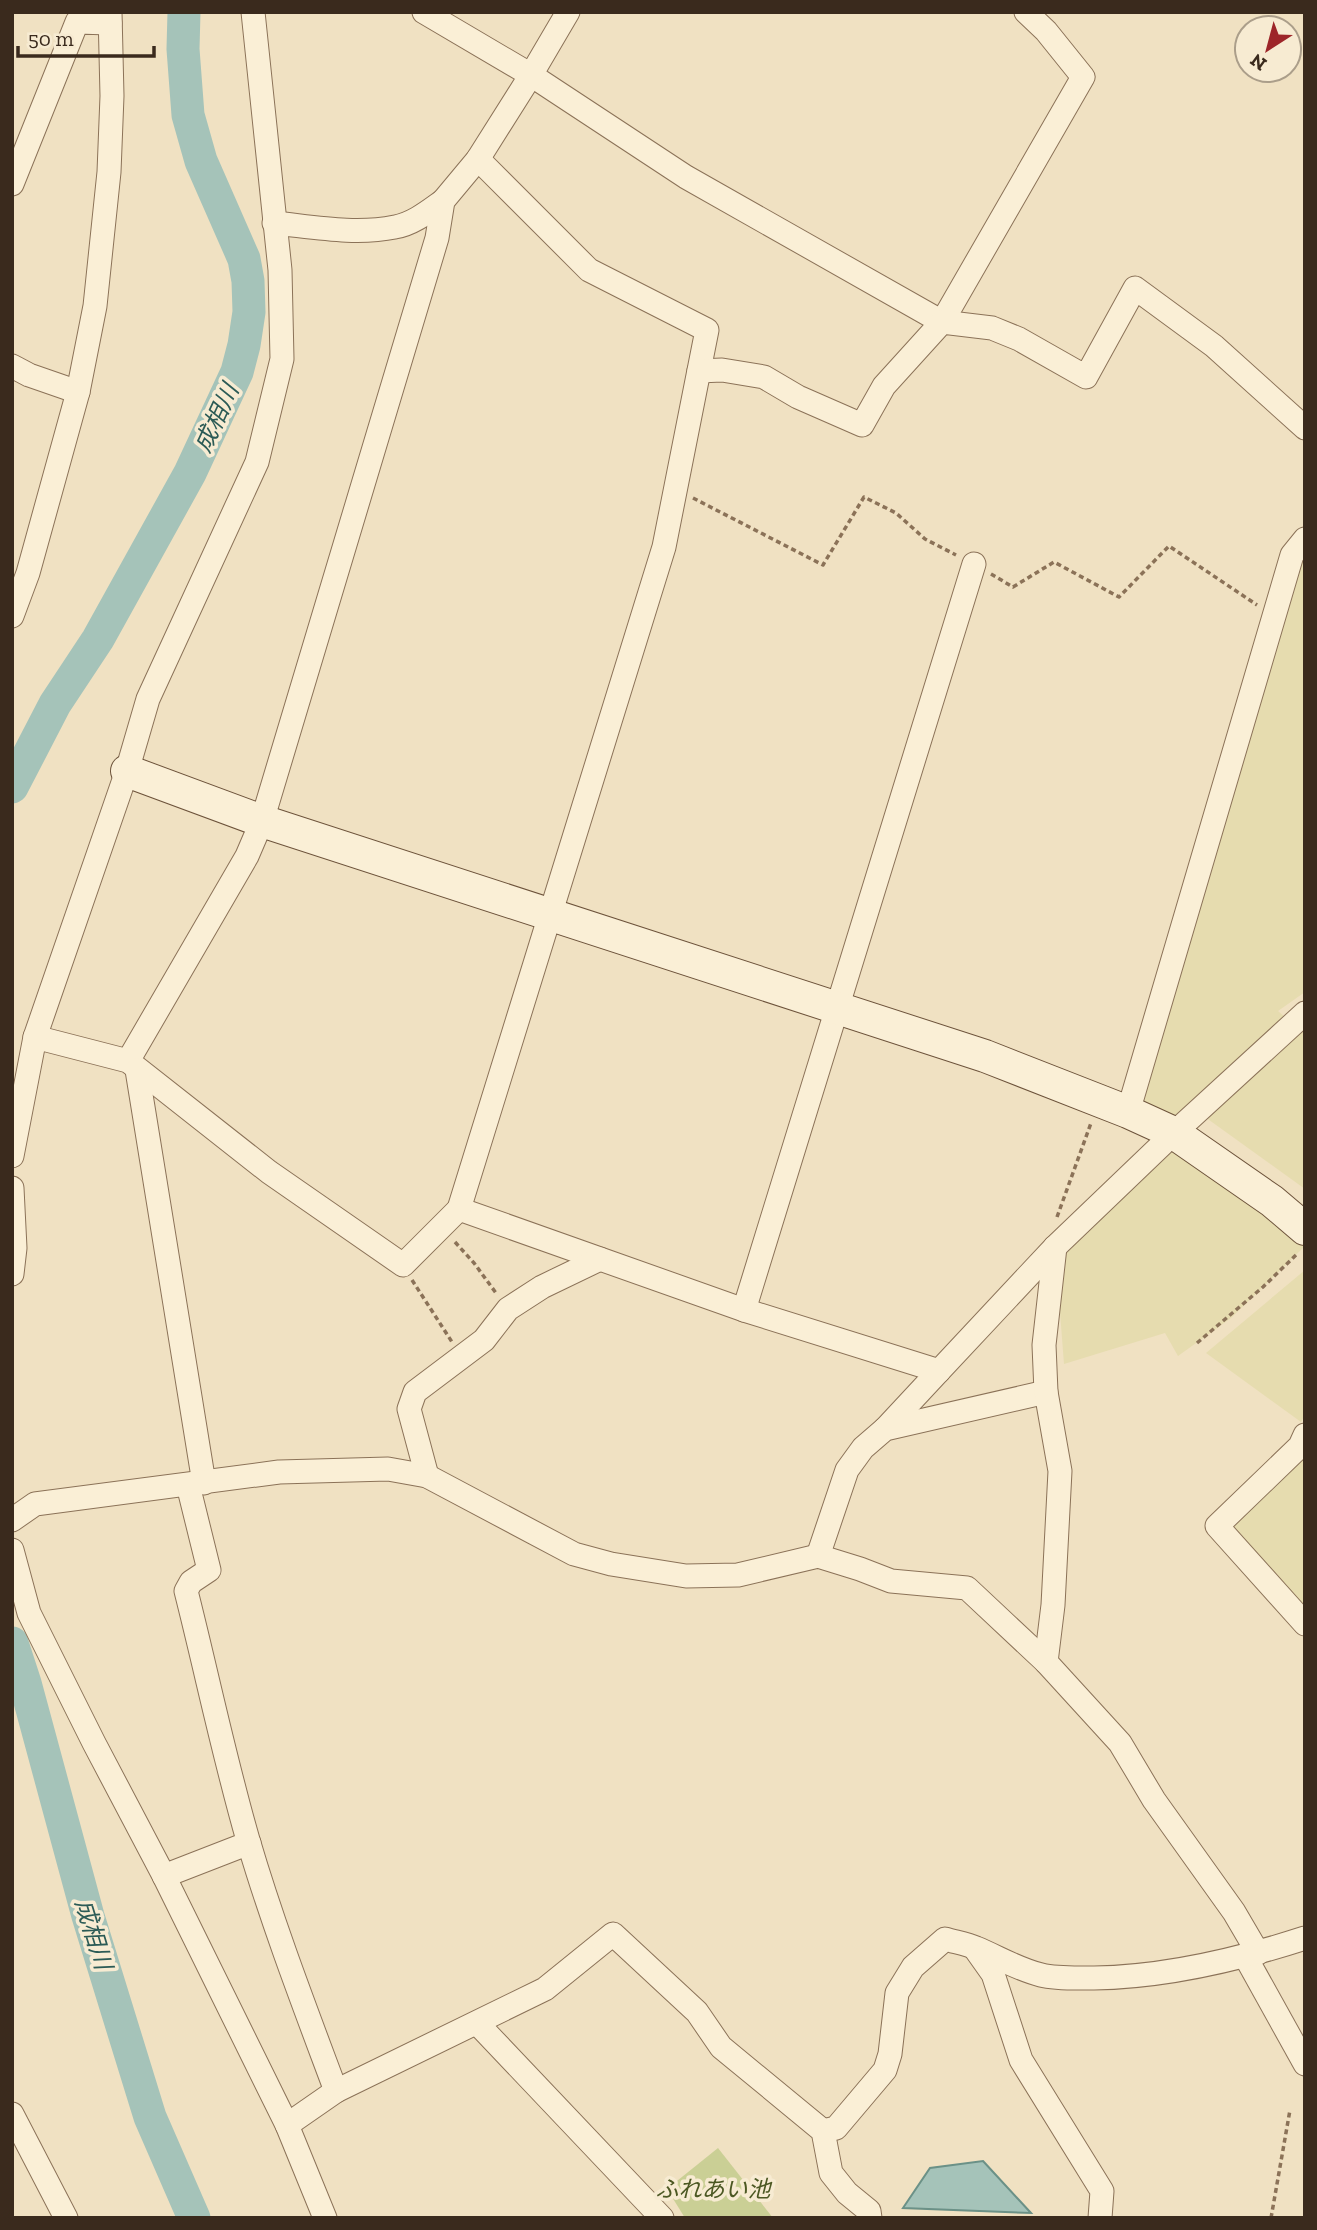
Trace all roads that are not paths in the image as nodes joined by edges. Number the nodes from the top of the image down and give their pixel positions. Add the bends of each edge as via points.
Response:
1 (253, 12) edge
2 (424, 12) edge
3 (568, 12) edge
4 (1026, 12) edge
5 (110, 18) edge
6 (531, 75) junction
7 (478, 159) junction
8 (12, 184) edge
9 (443, 201) junction
10 (274, 223) junction
11 (942, 322) junction
12 (12, 366) edge
13 (699, 371) junction
14 (78, 392) junction
15 (1305, 428) edge
16 (1305, 539) edge
17 (974, 564) dead end
18 (12, 616) edge
19 (127, 771) junction
20 (262, 821) junction
21 (551, 915) junction
22 (838, 1008) junction
23 (1305, 1013) edge
24 (35, 1037) junction
25 (133, 1066) junction
26 (1128, 1112) junction
27 (1174, 1133) junction
28 (12, 1156) edge
29 (12, 1188) edge
30 (459, 1209) junction
31 (1305, 1229) edge
32 (1055, 1247) junction
33 (600, 1259) junction
34 (12, 1274) edge
35 (744, 1310) junction
36 (939, 1371) junction
37 (1046, 1392) junction
38 (885, 1429) junction
39 (1305, 1434) edge
40 (427, 1476) junction
41 (196, 1484) junction
42 (12, 1520) edge
43 (12, 1550) edge
44 (818, 1556) junction
45 (1305, 1624) edge
46 (1046, 1662) junction
47 (249, 1843) junction
48 (164, 1876) junction
49 (1305, 1938) edge
50 (975, 1947) junction
51 (1251, 1955) junction
52 (477, 2023) junction
53 (1305, 2064) edge
54 (336, 2091) junction
55 (12, 2114) edge
56 (287, 2125) junction
57 (823, 2131) junction
58 (66, 2218) edge
59 (325, 2218) edge
60 (662, 2218) edge
61 (870, 2218) edge
62 (1100, 2218) edge

1 - 10 street
2 - 6 street
3 - 6 street
4 - 11 street via 1083,77
5 - 8 street via 78,22
5 - 14 street via 110,172 95,306
6 - 7 street
6 - 11 street via 686,177
7 - 9 street
7 - 13 street via 589,270 707,330
9 - 10 street via 397,227 351,230
9 - 20 street via 437,239
10 - 19 street via 282,359 257,462 148,699
11 - 13 street via 884,386 862,425 764,377
11 - 15 street via 992,328 1086,377 1135,288 1214,346
12 - 14 street
13 - 21 street via 664,547
14 - 18 street
16 - 26 street via 1292,555
17 - 22 street
19 - 20 street
19 - 24 street
20 - 21 street
20 - 25 street
21 - 22 street
21 - 30 street
22 - 26 street via 985,1056
22 - 35 street
23 - 27 street
24 - 25 street
24 - 28 street
25 - 30 street via 269,1172 402,1265
25 - 41 street
26 - 27 street
27 - 31 street
27 - 32 street
29 - 34 street
30 - 33 street
32 - 36 street
32 - 37 street via 1044,1345
33 - 35 street
33 - 40 street via 508,1309 484,1340 415,1392 409,1409
35 - 36 street
36 - 38 street
37 - 38 street
37 - 46 street via 1060,1471
38 - 44 street via 846,1469
39 - 45 street via 1300,1446 1217,1526
40 - 41 street via 388,1469 332,1470
40 - 44 street via 575,1554 611,1564 686,1576 738,1575
41 - 42 street via 35,1504
41 - 47 street via 209,1570 186,1591
43 - 48 street via 29,1613
44 - 46 street via 891,1581 967,1588
46 - 51 street via 1120,1743 1154,1800 1234,1912
47 - 48 street
47 - 54 street
48 - 56 street
49 - 51 street
50 - 51 street via 1042,1975 1081,1978 1130,1977
50 - 57 street via 945,1939 914,1967 897,1993 885,2070 836,2128
50 - 62 street via 993,1974 1021,2060 1102,2191
51 - 53 street
52 - 54 street
52 - 57 street via 545,1989 613,1934 697,2012 721,2047
52 - 60 street
54 - 56 street
55 - 58 street
56 - 59 street
57 - 61 street via 831,2173 869,2211

